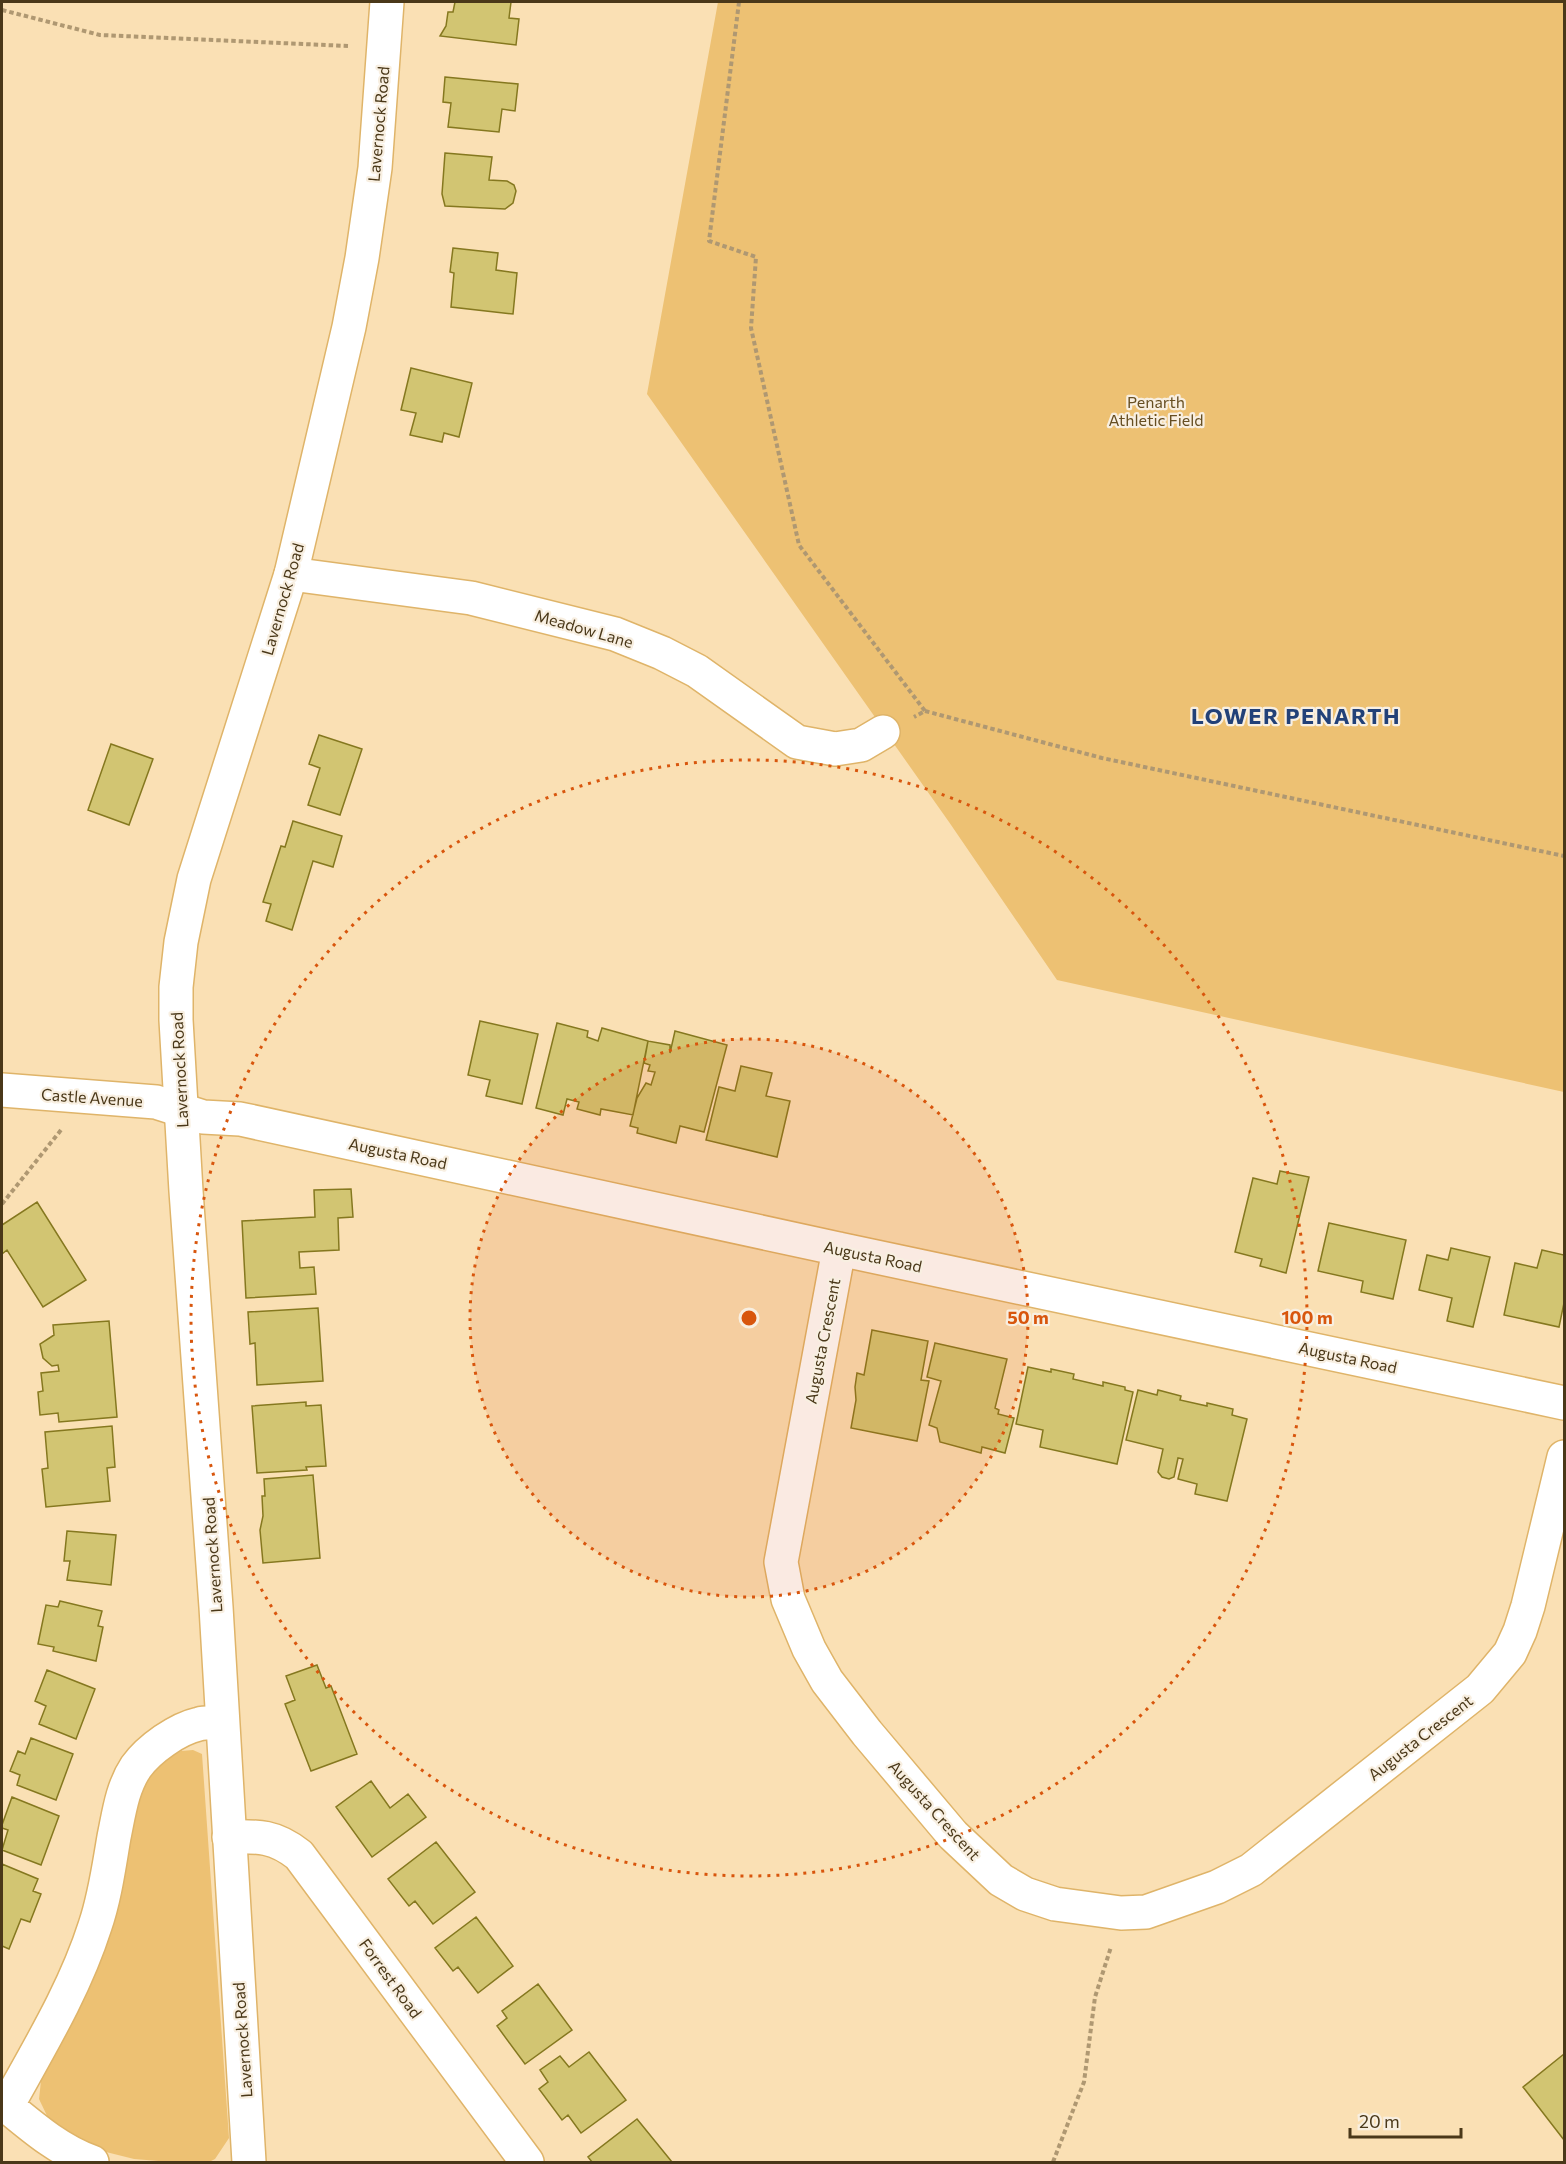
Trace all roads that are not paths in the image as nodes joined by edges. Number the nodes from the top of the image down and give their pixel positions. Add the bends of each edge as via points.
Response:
1 (387, 2) edge
2 (291, 574) junction
3 (883, 732) road end
4 (2, 1090) edge
5 (181, 1111) junction
6 (840, 1249) junction
7 (1564, 1403) edge
8 (1564, 1457) edge
9 (222, 1723) junction
10 (229, 1837) junction
11 (4, 2104) edge
12 (92, 2163) edge
13 (249, 2163) edge
14 (527, 2163) edge

1 - 2 street, Lavernock Road via 375,168 362,258
2 - 3 street, Meadow Lane via 471,598 615,634 697,671 797,742 835,749 861,745
2 - 5 street, Lavernock Road via 187,908 176,987
4 - 5 street, Castle Avenue via 156,1102
5 - 6 street, Augusta Road via 202,1117 240,1119
5 - 9 street, Lavernock Road
6 - 7 street, Augusta Road
6 - 8 street, Augusta Crescent via 781,1562 791,1608 827,1681 946,1827 1001,1880 1025,1894 1055,1904 1146,1912 1217,1887 1251,1870 1480,1689 1510,1653 1520,1631
9 - 10 street, Lavernock Road
9 - 11 street via 200,1723 172,1737 137,1766 128,1781 88,1946 70,1987
10 - 13 street, Lavernock Road
10 - 14 street, Forrest Road via 272,1838 299,1855
11 - 12 street via 74,2156

